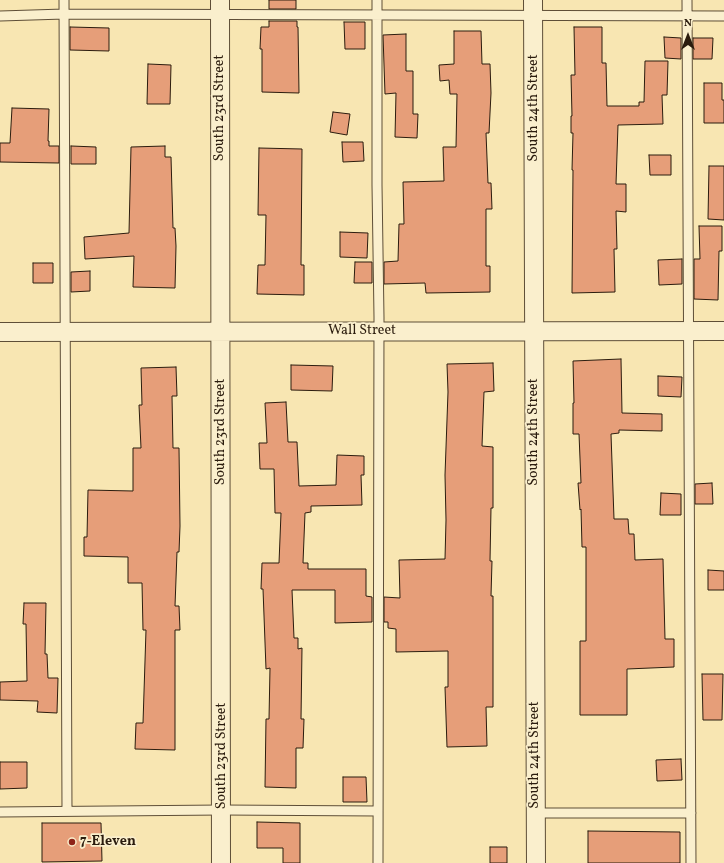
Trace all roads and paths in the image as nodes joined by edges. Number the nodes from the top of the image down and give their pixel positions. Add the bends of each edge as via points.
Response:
1 (64, 0) edge
2 (377, 0) edge
3 (687, 0) edge
4 (220, 8) edge
5 (533, 8) edge
6 (64, 14) junction
7 (0, 16) edge
8 (378, 16) junction
9 (687, 16) junction
10 (724, 16) edge
11 (534, 330) junction
12 (689, 331) junction
13 (724, 331) edge
14 (0, 332) edge
15 (64, 332) junction
16 (221, 332) junction
17 (378, 332) junction
18 (222, 810) junction
19 (67, 811) junction
20 (378, 811) junction
21 (0, 812) edge
22 (691, 813) junction
23 (536, 814) junction
24 (221, 863) edge
25 (378, 863) edge
26 (536, 863) edge
27 (691, 863) edge

1 - 6 lane
2 - 8 lane
3 - 9 lane
4 - 6 lane
4 - 8 lane
4 - 16 street, South 23rd Street
5 - 8 lane
5 - 9 lane
5 - 11 street, South 24th Street
6 - 7 lane
6 - 15 lane
8 - 17 lane
9 - 10 lane
9 - 12 lane
11 - 12 street, Wall Street
11 - 17 street, Wall Street
11 - 23 street, South 24th Street
12 - 13 street, Wall Street
12 - 22 lane
14 - 15 street, Wall Street
15 - 16 street, Wall Street
15 - 19 lane
16 - 17 street, Wall Street
16 - 18 street, South 23rd Street
17 - 20 lane
18 - 19 lane
18 - 20 lane
18 - 24 street, South 23rd Street
19 - 21 lane
20 - 25 lane
22 - 23 lane
22 - 27 lane
23 - 26 street, South 24th Street

